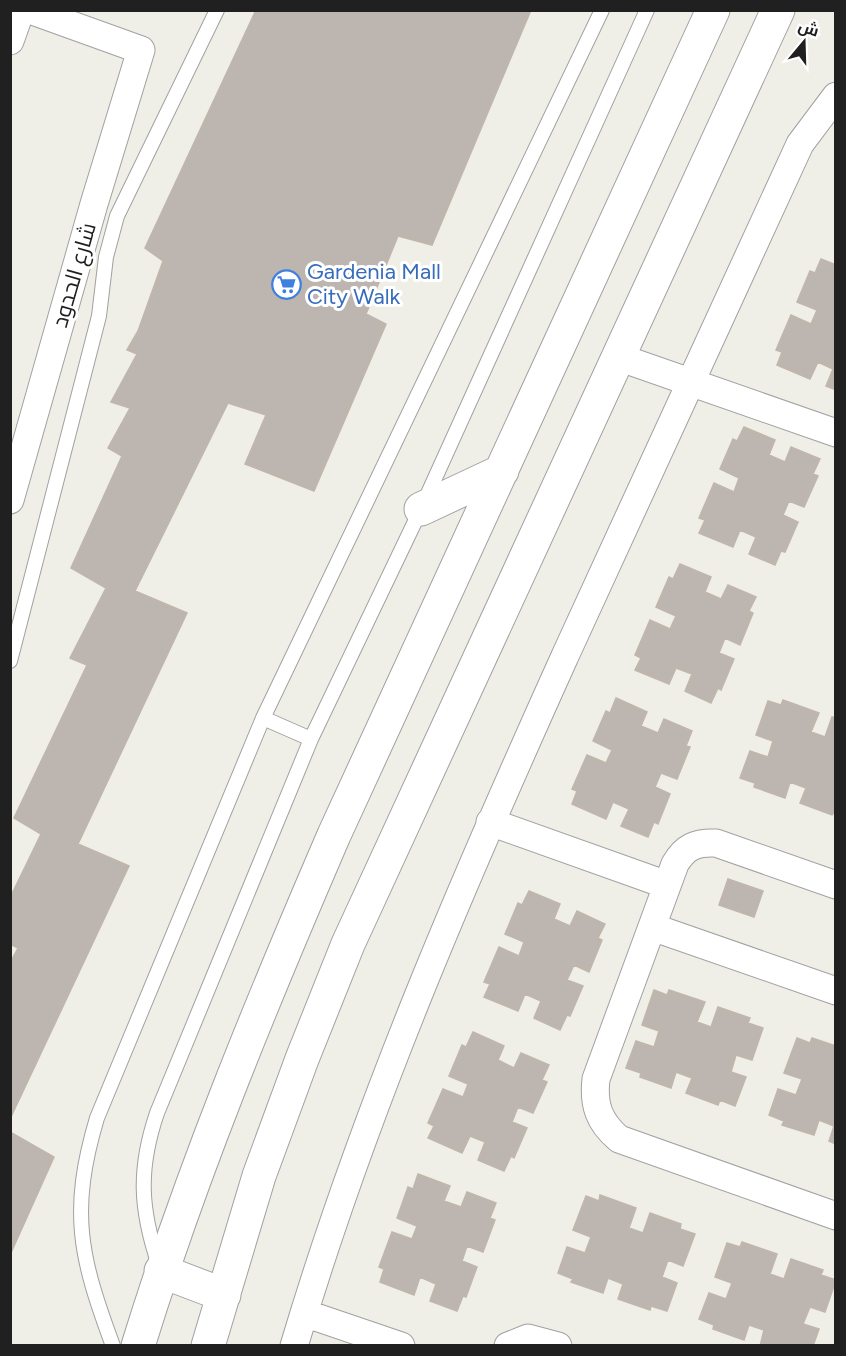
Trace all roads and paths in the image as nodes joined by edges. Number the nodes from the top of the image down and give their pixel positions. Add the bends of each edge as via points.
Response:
1 (21, 10) edge
2 (30, 10) edge
3 (217, 10) edge
4 (602, 10) edge
5 (647, 10) edge
6 (713, 10) edge
7 (778, 10) edge
8 (10, 41) edge
9 (836, 96) edge
10 (618, 357) junction
11 (690, 382) junction
12 (836, 433) edge
13 (502, 471) junction
14 (10, 500) edge
15 (421, 509) junction
16 (10, 662) edge
17 (263, 718) junction
18 (311, 739) junction
19 (490, 822) junction
20 (668, 885) junction
21 (836, 885) edge
22 (652, 927) junction
23 (836, 991) edge
24 (836, 1216) edge
25 (161, 1271) junction
26 (224, 1295) junction
27 (304, 1313) junction
28 (113, 1346) edge
29 (138, 1346) edge
30 (208, 1346) edge
31 (294, 1346) edge
32 (401, 1346) edge
33 (508, 1346) edge
34 (558, 1346) edge

1 - 8 street
2 - 14 street, شارع الحدود via 141,50
3 - 16 lane via 117,216 106,257 99,316
4 - 17 lane
5 - 15 lane
6 - 13 street
7 - 10 street
9 - 11 street via 800,144
10 - 11 street
10 - 26 street via 348,944 263,1166
11 - 12 street
11 - 19 street
13 - 15 street
13 - 25 street via 287,944
15 - 18 lane
17 - 18 lane
17 - 28 lane via 97,1118 87,1151 81,1185 83,1253
18 - 25 lane via 149,1136 142,1184 144,1209
19 - 20 street
19 - 27 street via 390,1064
20 - 21 street via 681,854 703,842 716,843
20 - 22 street
22 - 23 street
22 - 24 street via 596,1079 596,1104 606,1128 620,1139
25 - 26 street
25 - 29 street
26 - 30 street
27 - 31 street
27 - 32 street
33 - 34 street via 528,1338

